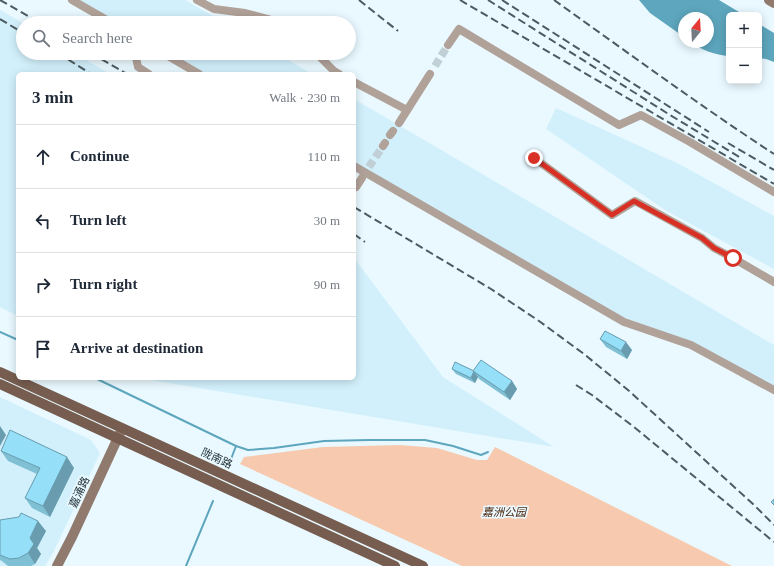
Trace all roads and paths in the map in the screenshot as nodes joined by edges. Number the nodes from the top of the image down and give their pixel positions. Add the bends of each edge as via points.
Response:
1 (72, 0) edge
2 (197, 0) edge
3 (769, 0) edge
4 (774, 3) edge
5 (100, 16) edge
6 (256, 16) edge
7 (448, 45) tunnel mouth
8 (136, 60) edge
9 (175, 60) edge
10 (323, 60) edge
11 (145, 72) edge
12 (196, 72) edge
13 (336, 72) edge
14 (430, 74) tunnel mouth
15 (356, 83) edge
16 (407, 110) junction
17 (399, 123) dead end
18 (534, 158) dead end
19 (356, 167) edge
20 (362, 178) tunnel mouth
21 (356, 187) edge
22 (774, 192) edge
23 (774, 282) edge
24 (0, 372) edge
25 (16, 379) edge
26 (18, 380) edge
27 (0, 384) edge
28 (774, 390) edge
29 (123, 428) junction
30 (118, 438) junction
31 (57, 566) edge
32 (395, 566) edge
33 (423, 566) edge

1 - 5 street
2 - 6 street via 214,9
3 - 4 street
7 - 22 street via 459,29 619,125 641,115
8 - 11 street via 138,68
9 - 12 street
10 - 13 street
14 - 16 street
15 - 16 street
16 - 17 street
18 - 23 street via 612,215 634,201 702,238 714,248
19 - 28 street via 624,322 691,345
20 - 21 street
24 - 25 main road, 陇南路
26 - 29 main road, 陇南路
27 - 30 main road
29 - 30 street, 嘉涌路
29 - 33 main road, 陇南路
30 - 31 street, 嘉涌路
30 - 32 main road

